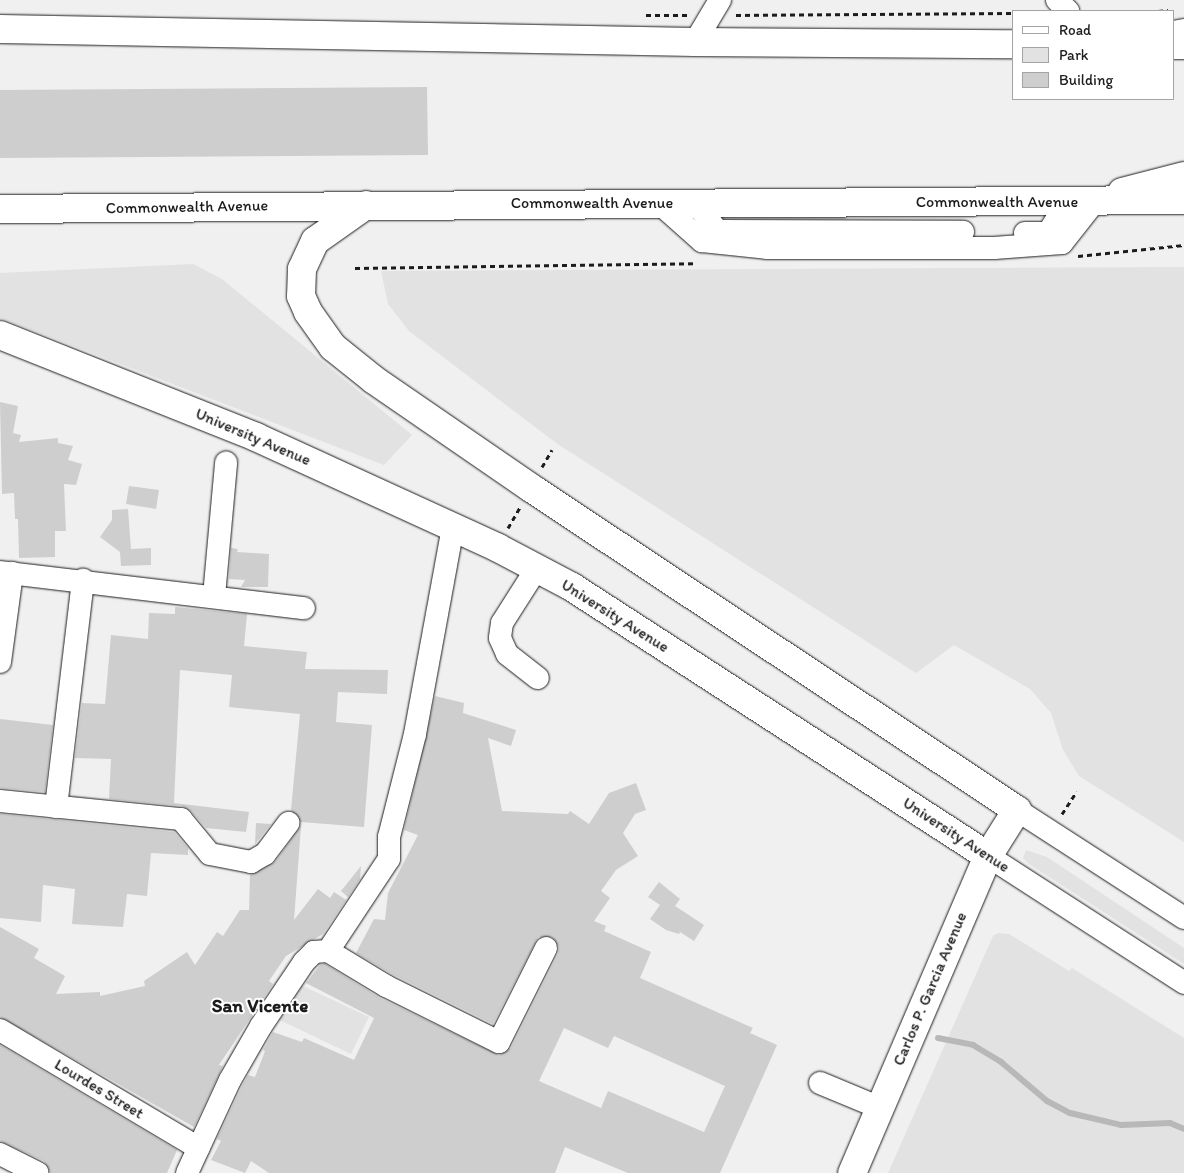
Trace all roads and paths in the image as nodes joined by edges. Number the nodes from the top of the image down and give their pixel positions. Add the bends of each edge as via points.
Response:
1 (720, 0) edge
2 (1057, 0) edge
3 (1067, 10) edge
4 (0, 29) edge
5 (695, 42) junction
6 (1012, 44) edge
7 (1184, 176) edge
8 (1184, 200) edge
9 (1082, 201) junction
10 (658, 202) junction
11 (366, 205) junction
12 (0, 209) edge
13 (0, 335) edge
14 (226, 463) dead end
15 (453, 526) junction
16 (537, 568) junction
17 (6, 573) edge
18 (84, 580) junction
19 (214, 596) junction
20 (304, 608) dead end
21 (0, 662) edge
22 (538, 678) dead end
23 (1077, 791) dead end
24 (0, 802) edge
25 (56, 807) junction
26 (1017, 810) junction
27 (288, 823) dead end
28 (1051, 832) junction
29 (988, 856) junction
30 (1184, 918) edge
31 (546, 948) dead end
32 (328, 951) junction
33 (1184, 984) edge
34 (0, 1030) edge
35 (820, 1083) dead end
36 (880, 1108) junction
37 (199, 1148) junction
38 (0, 1154) edge
39 (38, 1173) edge
40 (187, 1173) edge
41 (852, 1173) edge

1 - 5 street
2 - 3 street
4 - 5 main road
5 - 6 main road
7 - 9 main road
8 - 9 main road, Commonwealth Avenue
9 - 10 main road, Commonwealth Avenue
9 - 10 street via 1062,243 994,248 767,248 702,241
10 - 11 main road, Commonwealth Avenue
11 - 12 main road, Commonwealth Avenue
11 - 26 main road via 315,241 302,269 301,296 308,312 333,347 374,380 515,477
13 - 15 main road, University Avenue via 256,437
14 - 19 street
15 - 16 main road, University Avenue
15 - 32 street via 415,734 389,848
16 - 22 street via 502,623 500,638 507,654
16 - 29 main road, University Avenue via 572,587
17 - 18 street
17 - 21 street
18 - 19 street
18 - 25 street
19 - 20 street
23 - 28 path
24 - 25 street
25 - 27 street via 181,819 210,854 251,862 264,854
26 - 28 street
26 - 29 main road, Carlos P. Garcia Avenue
28 - 30 street
29 - 33 street, University Avenue
29 - 36 main road, Carlos P. Garcia Avenue
31 - 32 street via 499,1042 386,986
32 - 37 street via 314,952 304,962 261,1026 230,1080
34 - 37 street, Lourdes Street
35 - 36 street
36 - 41 main road, Carlos P. Garcia Avenue
37 - 40 street
38 - 39 street

